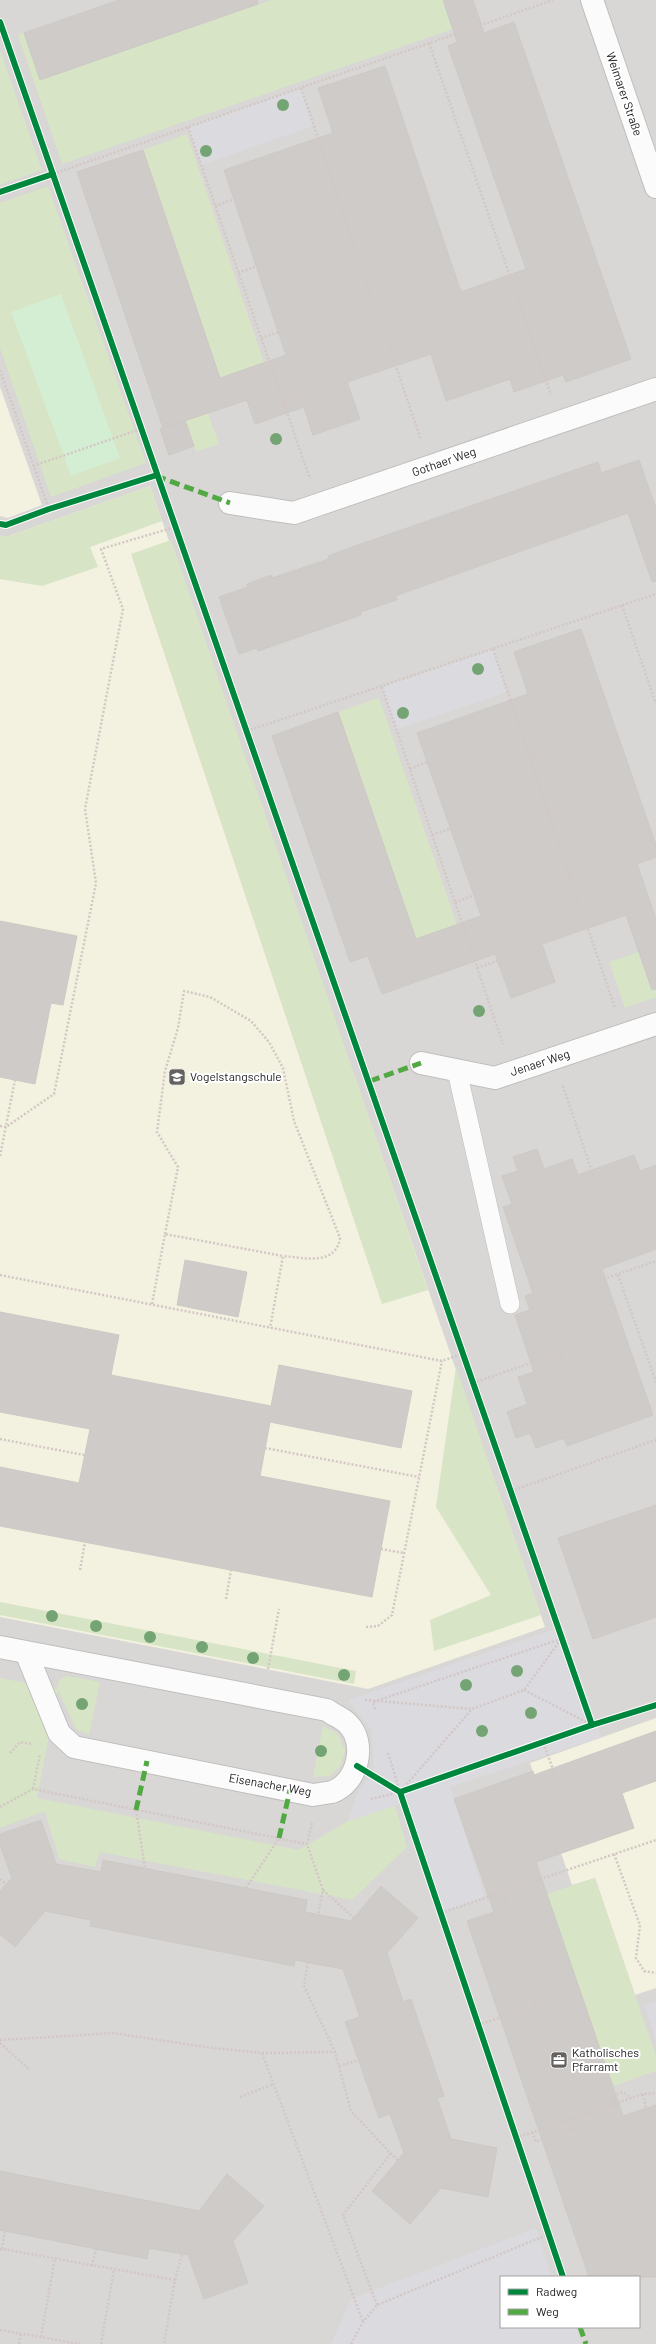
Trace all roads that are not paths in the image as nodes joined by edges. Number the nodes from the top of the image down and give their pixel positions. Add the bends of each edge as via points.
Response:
1 (592, 0) edge
2 (656, 187) edge
3 (656, 389) edge
4 (230, 504) dead end
5 (656, 1024) edge
6 (421, 1063) dead end
7 (457, 1070) junction
8 (510, 1304) dead end
9 (0, 1647) edge
10 (26, 1652) junction

1 - 2 street, Weimarer Straße
3 - 4 street, Gothaer Weg via 294,513
5 - 7 street, Jenaer Weg via 495,1078
6 - 7 street, Jenaer Weg
7 - 8 lane
9 - 10 street, Eisenacher Weg
10 - 10 street, Eisenacher Weg via 59,1733 74,1747 314,1795 333,1791 348,1781 357,1766 358,1744 348,1724 327,1710

